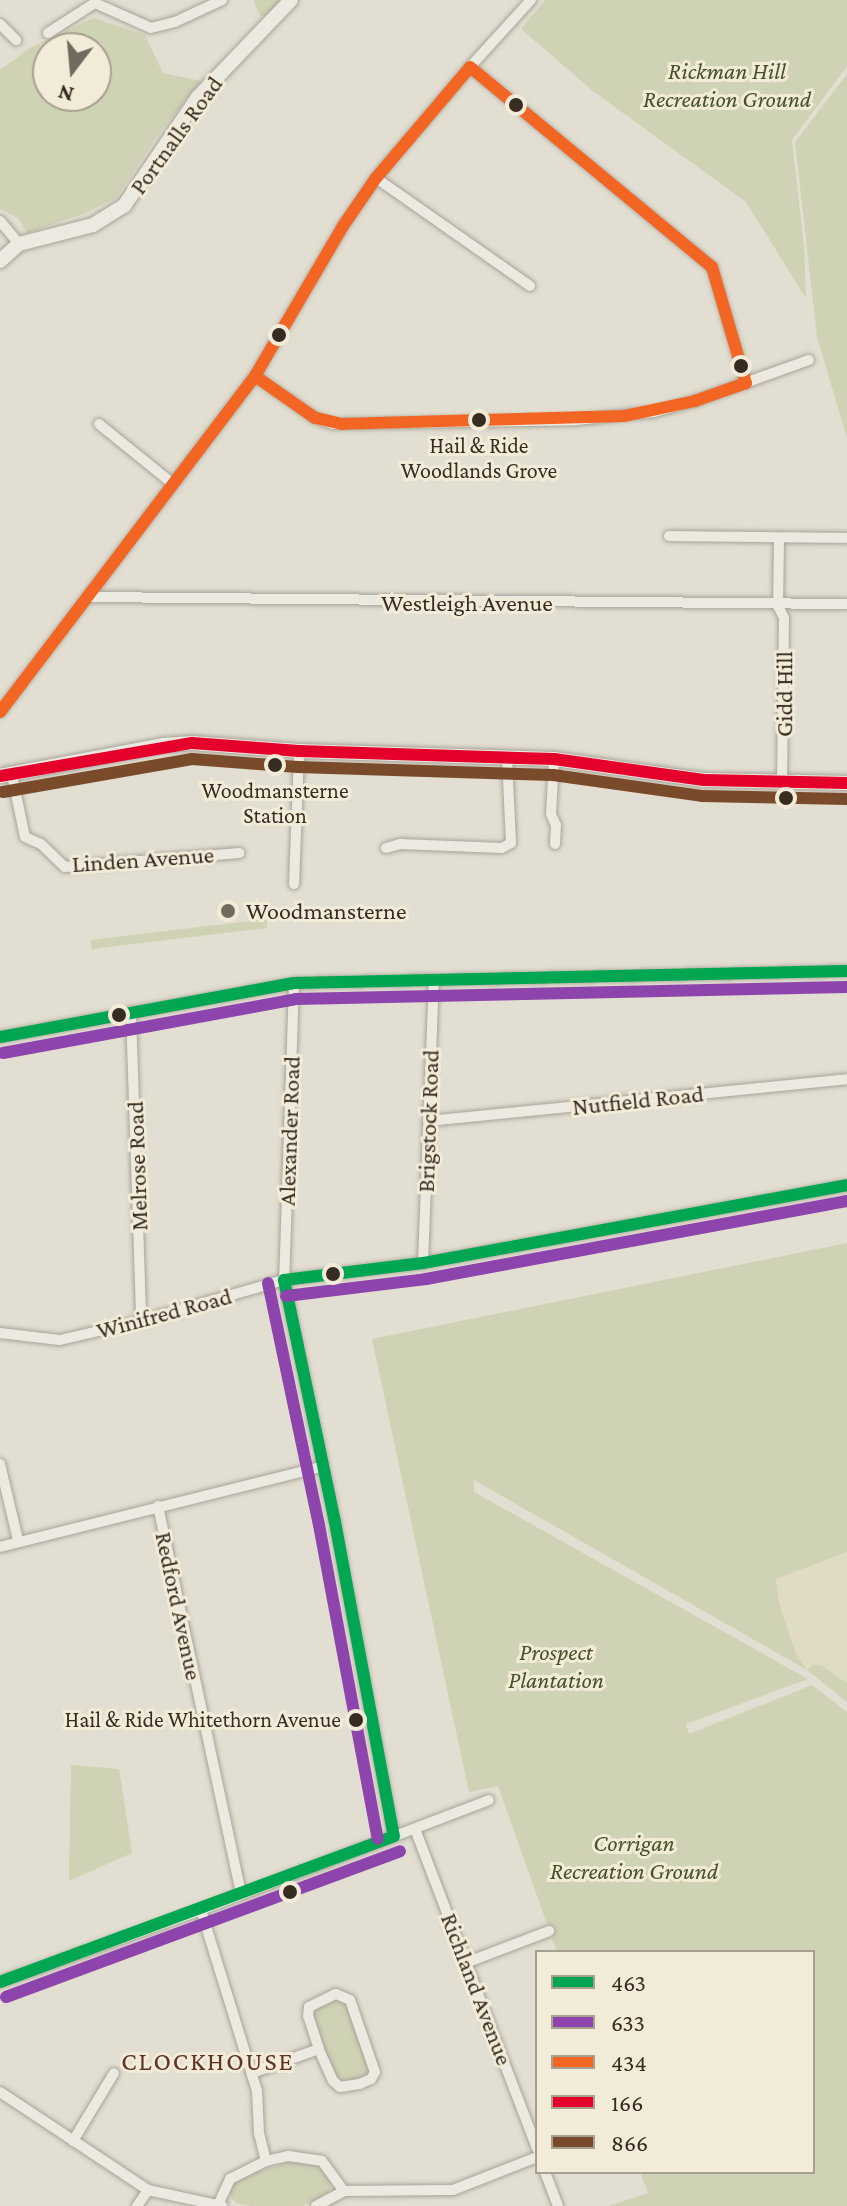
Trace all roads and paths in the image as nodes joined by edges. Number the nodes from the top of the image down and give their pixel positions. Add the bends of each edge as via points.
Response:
1 (222, 0) edge
2 (291, 0) edge
3 (531, 0) edge
4 (95, 2) edge
5 (0, 24) edge
6 (50, 32) edge
7 (16, 40) dead end
8 (470, 67) junction
9 (376, 178) junction
10 (0, 221) edge
11 (19, 244) junction
12 (0, 261) edge
13 (530, 286) dead end
14 (809, 360) dead end
15 (255, 376) junction
16 (746, 383) junction
17 (99, 424) dead end
18 (173, 484) junction
19 (669, 536) dead end
20 (779, 538) junction
21 (847, 538) edge
22 (88, 597) junction
23 (847, 604) edge
24 (778, 606) junction
25 (0, 712) edge
26 (299, 751) junction
27 (507, 758) junction
28 (554, 759) junction
29 (6, 775) edge
30 (782, 783) junction
31 (847, 783) edge
32 (555, 844) dead end
33 (386, 848) dead end
34 (239, 853) dead end
35 (294, 884) dead end
36 (847, 971) edge
37 (434, 980) junction
38 (294, 983) junction
39 (131, 1012) junction
40 (0, 1037) edge
41 (847, 1079) edge
42 (428, 1121) junction
43 (847, 1185) edge
44 (423, 1263) junction
45 (284, 1280) junction
46 (141, 1321) junction
47 (0, 1333) edge
48 (0, 1464) edge
49 (321, 1467) junction
50 (158, 1506) junction
51 (18, 1540) junction
52 (0, 1547) edge
53 (489, 1800) dead end
54 (415, 1829) junction
55 (394, 1836) junction
56 (241, 1894) junction
57 (201, 1910) junction
58 (549, 1931) dead end
59 (468, 1962) junction
60 (0, 1982) edge
61 (319, 2049) junction
62 (114, 2073) dead end
63 (252, 2073) junction
64 (0, 2092) edge
65 (73, 2141) junction
66 (535, 2144) edge
67 (535, 2158) edge
68 (266, 2161) junction
69 (546, 2174) edge
70 (148, 2190) junction
71 (344, 2191) junction
72 (221, 2205) edge
73 (137, 2206) edge
74 (316, 2206) edge
75 (558, 2206) edge

1 - 4 street via 151,28
2 - 11 main road, Portnalls Road via 198,97 124,206 93,225
3 - 8 street
4 - 6 street
5 - 7 street
8 - 9 street
8 - 16 street via 712,267
9 - 13 street
9 - 15 street
10 - 11 street
11 - 12 main road, Portnalls Road
14 - 16 street
15 - 16 street via 315,418 342,424 624,416 695,401
15 - 18 street
17 - 18 street
18 - 22 street
19 - 20 street
20 - 21 street
20 - 24 street, Gidd Hill
22 - 24 street, Westleigh Avenue
22 - 25 street
23 - 24 street, Westleigh Avenue
24 - 30 street, Gidd Hill via 784,618
26 - 27 main road
26 - 29 main road via 178,744
26 - 35 street
27 - 28 main road
27 - 33 street via 511,843 502,848
28 - 30 main road via 685,778
28 - 32 street
29 - 34 street, Linden Avenue via 25,837 65,867
30 - 31 main road
36 - 37 street
37 - 38 street
37 - 42 street, Brigstock Road
38 - 39 street
38 - 45 street, Alexander Road
39 - 40 street
39 - 46 street, Melrose Road
41 - 42 street, Nutfield Road
42 - 44 street, Brigstock Road
43 - 44 street, Winifred Road
44 - 45 street, Winifred Road
45 - 46 street, Winifred Road
45 - 49 street, Alexander Road
46 - 47 street, Winifred Road via 60,1340
48 - 51 street
49 - 50 street
49 - 55 street, Alexander Road
50 - 51 street
50 - 56 street, Redford Avenue
51 - 52 street
53 - 54 street
54 - 55 street
54 - 59 street, Richland Avenue
55 - 56 street
56 - 57 street
57 - 60 street
57 - 63 street
58 - 59 street
59 - 66 street, Richland Avenue
61 - 61 street via 309,2007 344,1995 375,2072 371,2079 340,2087
61 - 63 street
62 - 65 street
63 - 68 street
64 - 65 street
65 - 70 street
67 - 71 street via 453,2190
68 - 71 street via 298,2156 322,2161
68 - 72 street via 230,2179
69 - 75 street
70 - 72 street
70 - 73 street
71 - 74 street

